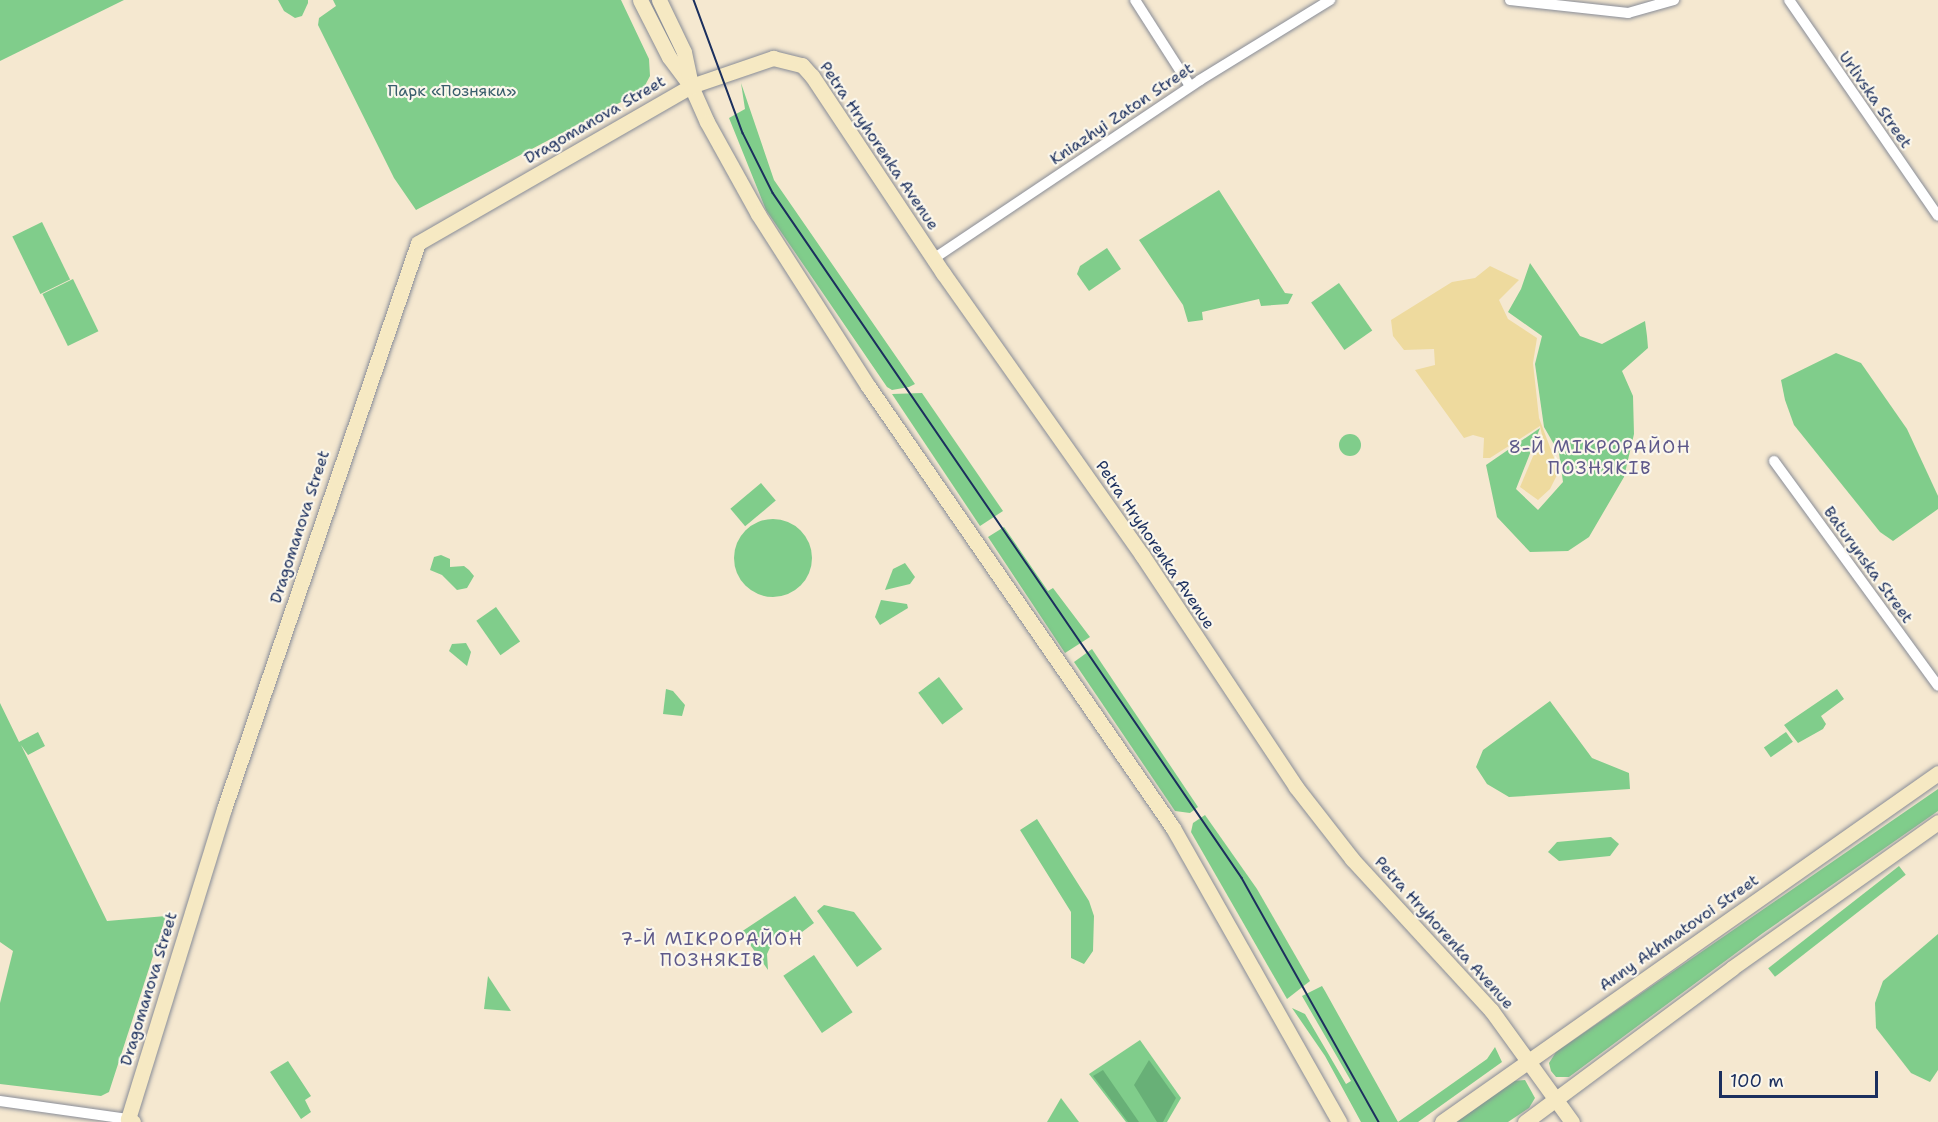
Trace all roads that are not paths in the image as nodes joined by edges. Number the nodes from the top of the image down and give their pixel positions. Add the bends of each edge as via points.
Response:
1 (640, 0) edge
2 (659, 0) edge
3 (1135, 0) edge
4 (1330, 0) edge
5 (1510, 0) edge
6 (1674, 0) edge
7 (1789, 0) edge
8 (691, 86) junction
9 (1190, 86) junction
10 (1938, 216) edge
11 (933, 259) junction
12 (1774, 461) dead end
13 (1938, 687) edge
14 (1938, 773) edge
15 (1938, 822) edge
16 (1530, 1059) junction
17 (1557, 1099) junction
18 (0, 1101) edge
19 (131, 1120) edge
20 (1339, 1122) edge
21 (1442, 1122) edge
22 (1525, 1122) edge
23 (1572, 1122) edge

1 - 8 main road via 669,57
2 - 8 main road via 684,52
3 - 9 street
4 - 9 street, Kniazhyi Zaton Street
5 - 6 street via 1628,13
7 - 10 street, Urlivska Street
8 - 11 main road, Petra Hryhorenka Avenue via 773,58 802,65
8 - 19 main road, Dragomanova Street via 418,243 232,785
8 - 20 main road via 749,200 844,348 1173,828
9 - 11 street, Kniazhyi Zaton Street
11 - 16 main road, Petra Hryhorenka Avenue via 1142,555 1296,787 1352,859 1491,1010
12 - 13 street, Baturynska Street
14 - 16 main road, Anny Akhmatovoi Street
15 - 17 main road via 1731,968
16 - 17 main road, Petra Hryhorenka Avenue
16 - 21 main road, Anny Akhmatovoi Street
17 - 22 main road
17 - 23 main road, Petra Hryhorenka Avenue
18 - 19 street

